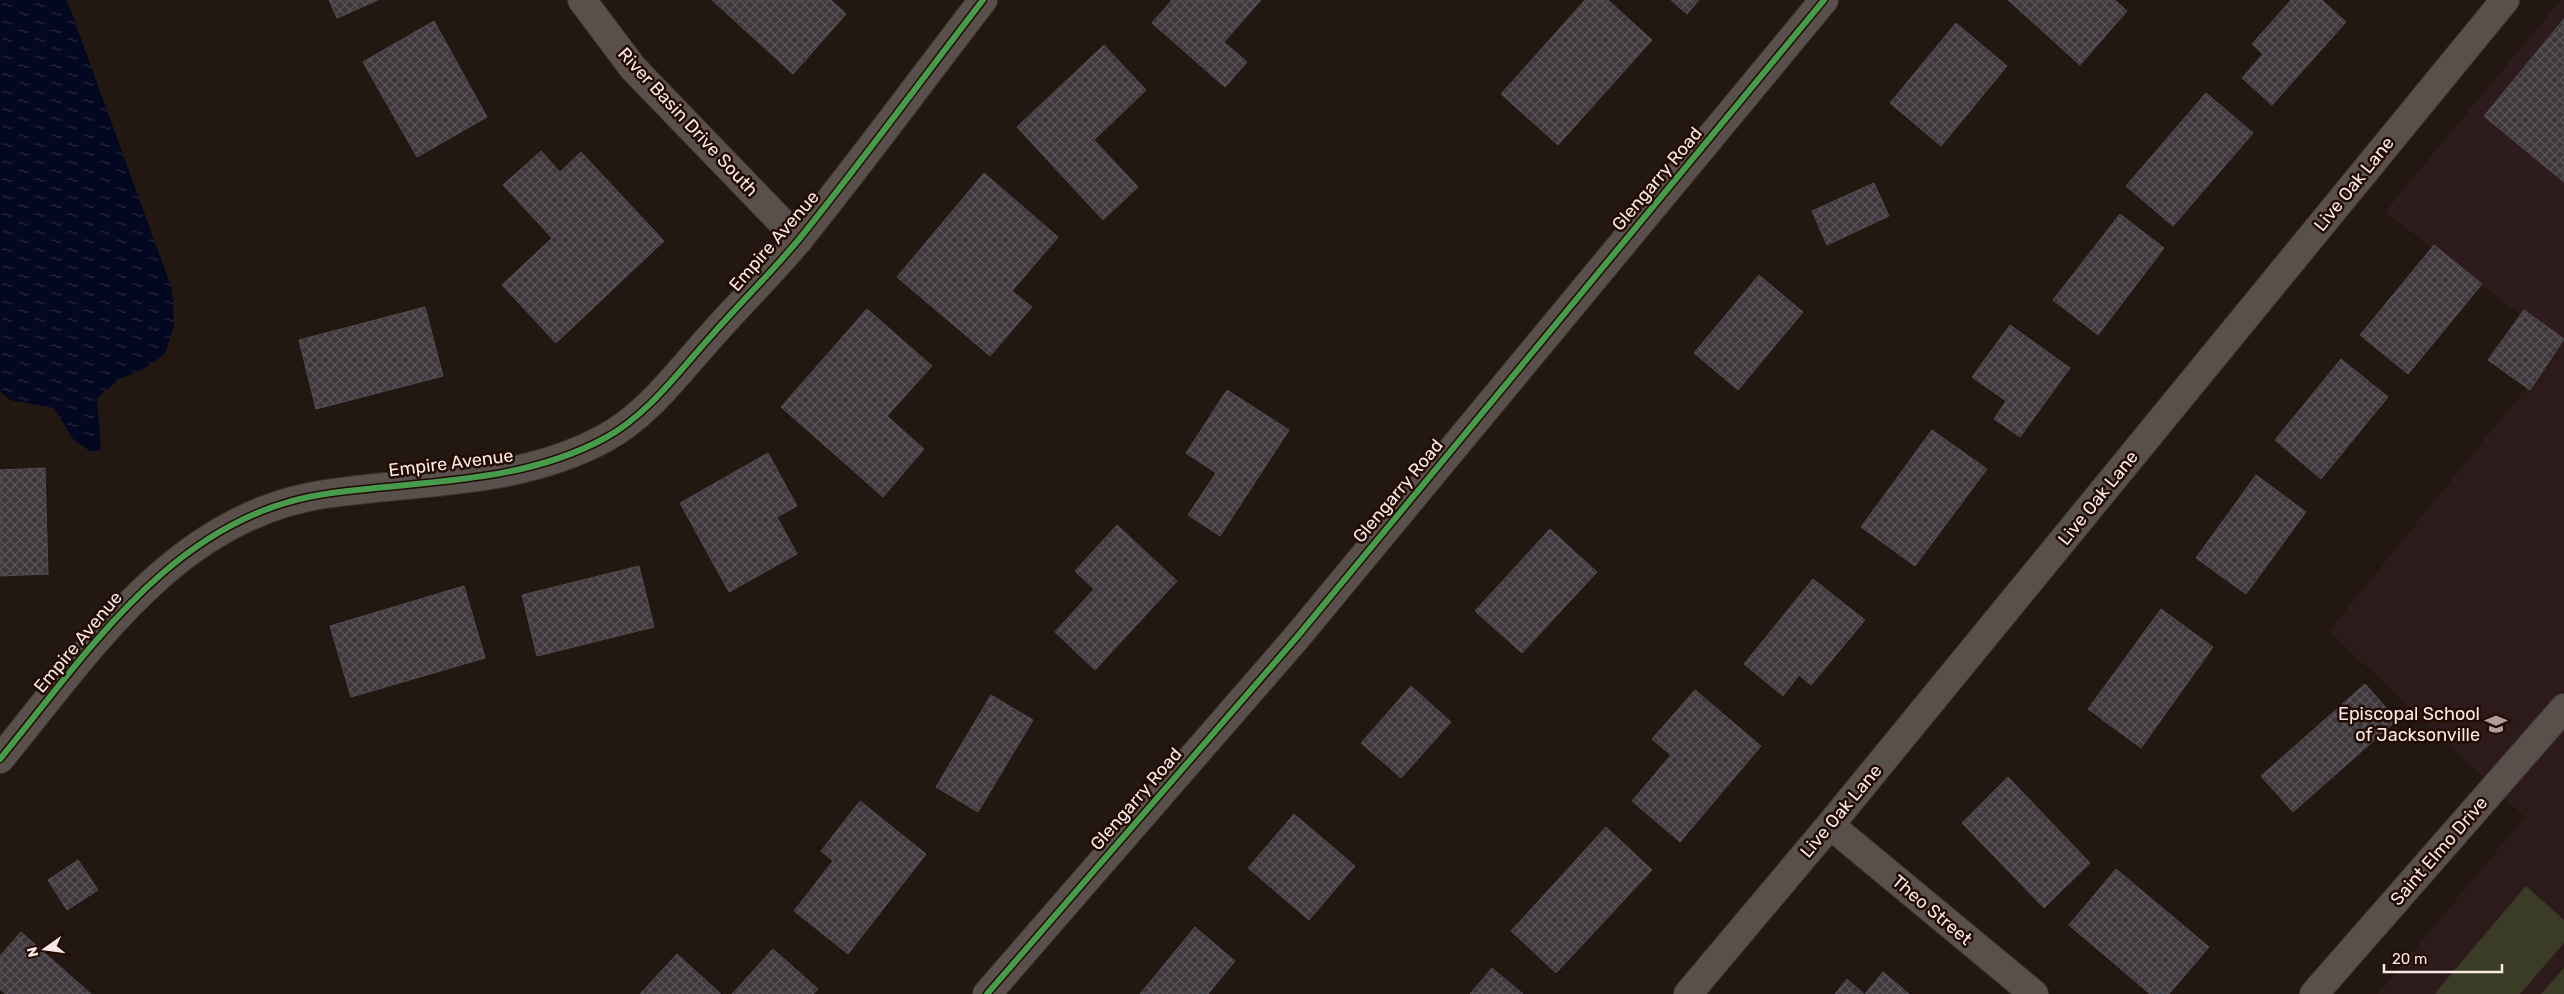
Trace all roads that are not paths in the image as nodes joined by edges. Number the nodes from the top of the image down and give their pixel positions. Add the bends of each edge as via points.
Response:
1 (582, 0) edge
2 (983, 0) edge
3 (1824, 0) edge
4 (2506, 0) edge
5 (798, 240) junction
6 (2564, 708) edge
7 (0, 759) edge
8 (1830, 826) junction
9 (987, 994) edge
10 (1688, 994) edge
11 (2034, 994) edge
12 (2314, 994) edge

1 - 5 street, River Basin Drive South via 633,68
2 - 5 street, Empire Avenue
3 - 9 street, Glengarry Road via 1297,637
4 - 8 street, Live Oak Lane
5 - 7 street, Empire Avenue via 645,408 607,437 565,456 510,473 323,494 279,504 226,527 180,557 131,600
6 - 12 street, Saint Elmo Drive
8 - 10 street, Live Oak Lane
8 - 11 street, Theo Street

